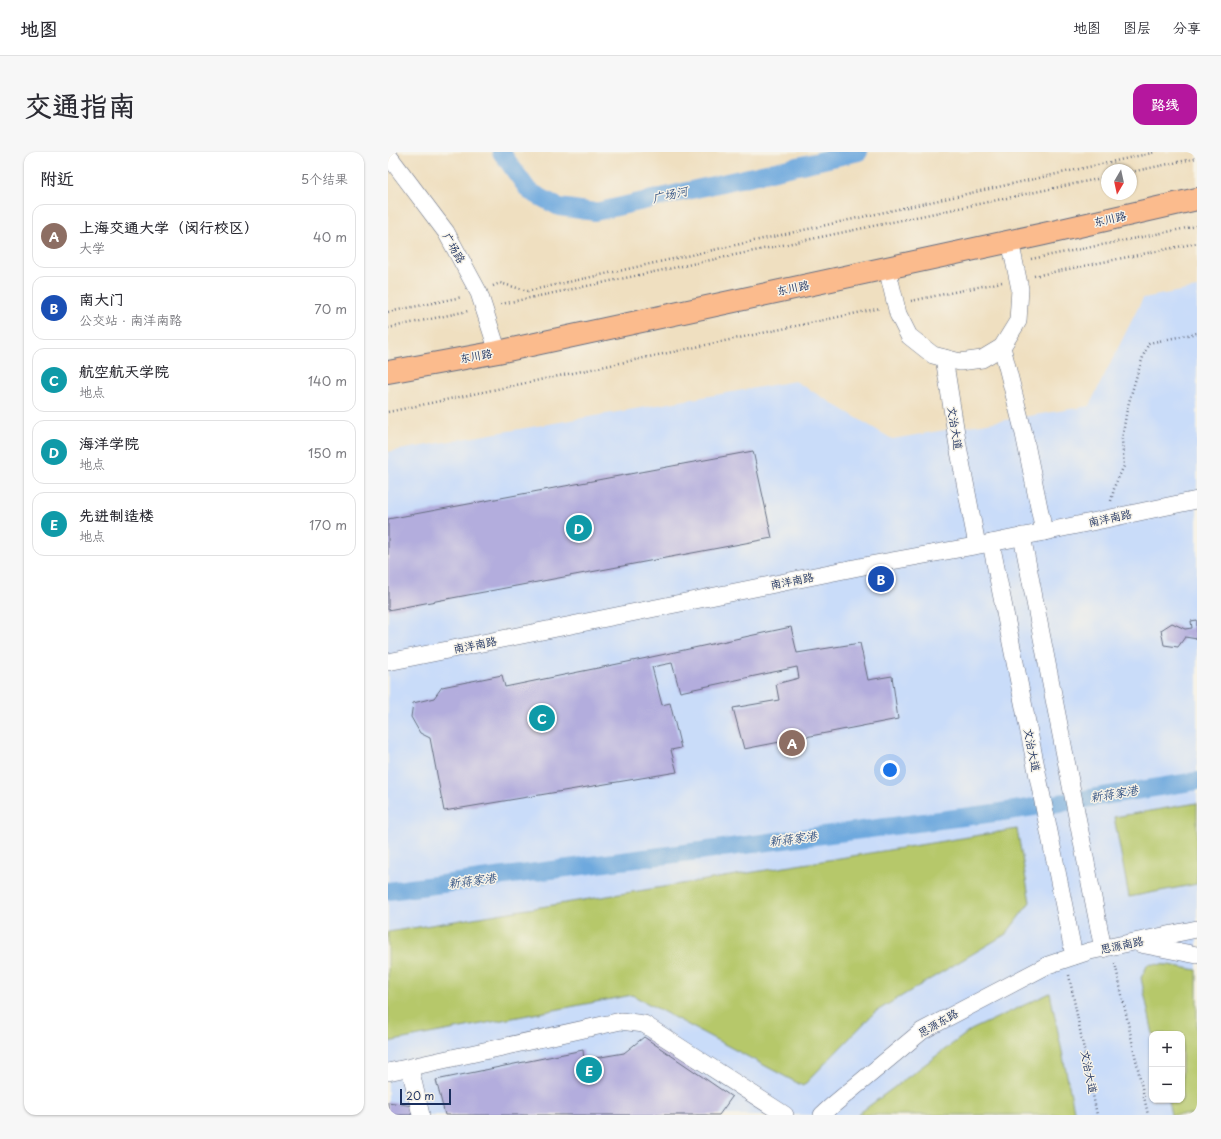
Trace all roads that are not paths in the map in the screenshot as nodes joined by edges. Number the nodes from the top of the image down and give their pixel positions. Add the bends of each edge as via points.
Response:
1 (388, 155) edge
2 (1197, 199) edge
3 (1010, 241) junction
4 (887, 268) junction
5 (1002, 347) junction
6 (498, 352) junction
7 (944, 358) junction
8 (388, 372) edge
9 (1197, 500) edge
10 (1044, 532) junction
11 (1022, 536) junction
12 (984, 544) junction
13 (388, 662) edge
14 (1197, 929) edge
15 (1134, 942) junction
16 (1107, 948) junction
17 (1197, 955) edge
18 (1070, 958) junction
19 (1048, 965) joint
20 (410, 1068) junction
21 (388, 1072) edge
22 (421, 1115) edge
23 (785, 1115) edge
24 (822, 1115) edge

1 - 6 street, 广场路 via 446,232 481,301
2 - 3 main road, 东川路
3 - 4 main road, 东川路
3 - 5 street via 1020,289 1018,321
4 - 6 main road, 东川路
4 - 7 street via 898,314 909,336 933,356
5 - 7 street via 982,359 960,362
5 - 10 street via 1024,434
6 - 8 main road, 东川路
7 - 12 street, 文治大道 via 958,446
9 - 10 street, 南洋南路
10 - 11 street, 南洋南路
11 - 12 street, 南洋南路
11 - 16 street via 1080,834
12 - 13 street, 南洋南路
12 - 18 street, 文治大道 via 1036,766
14 - 15 street, 思源南路
15 - 16 street, 思源南路
15 - 17 street
16 - 18 street, 思源南路
18 - 19 street, 思源南路
19 - 24 street, 思源东路 via 922,1031
20 - 21 street
20 - 22 street
20 - 23 street via 621,1021 644,1024

